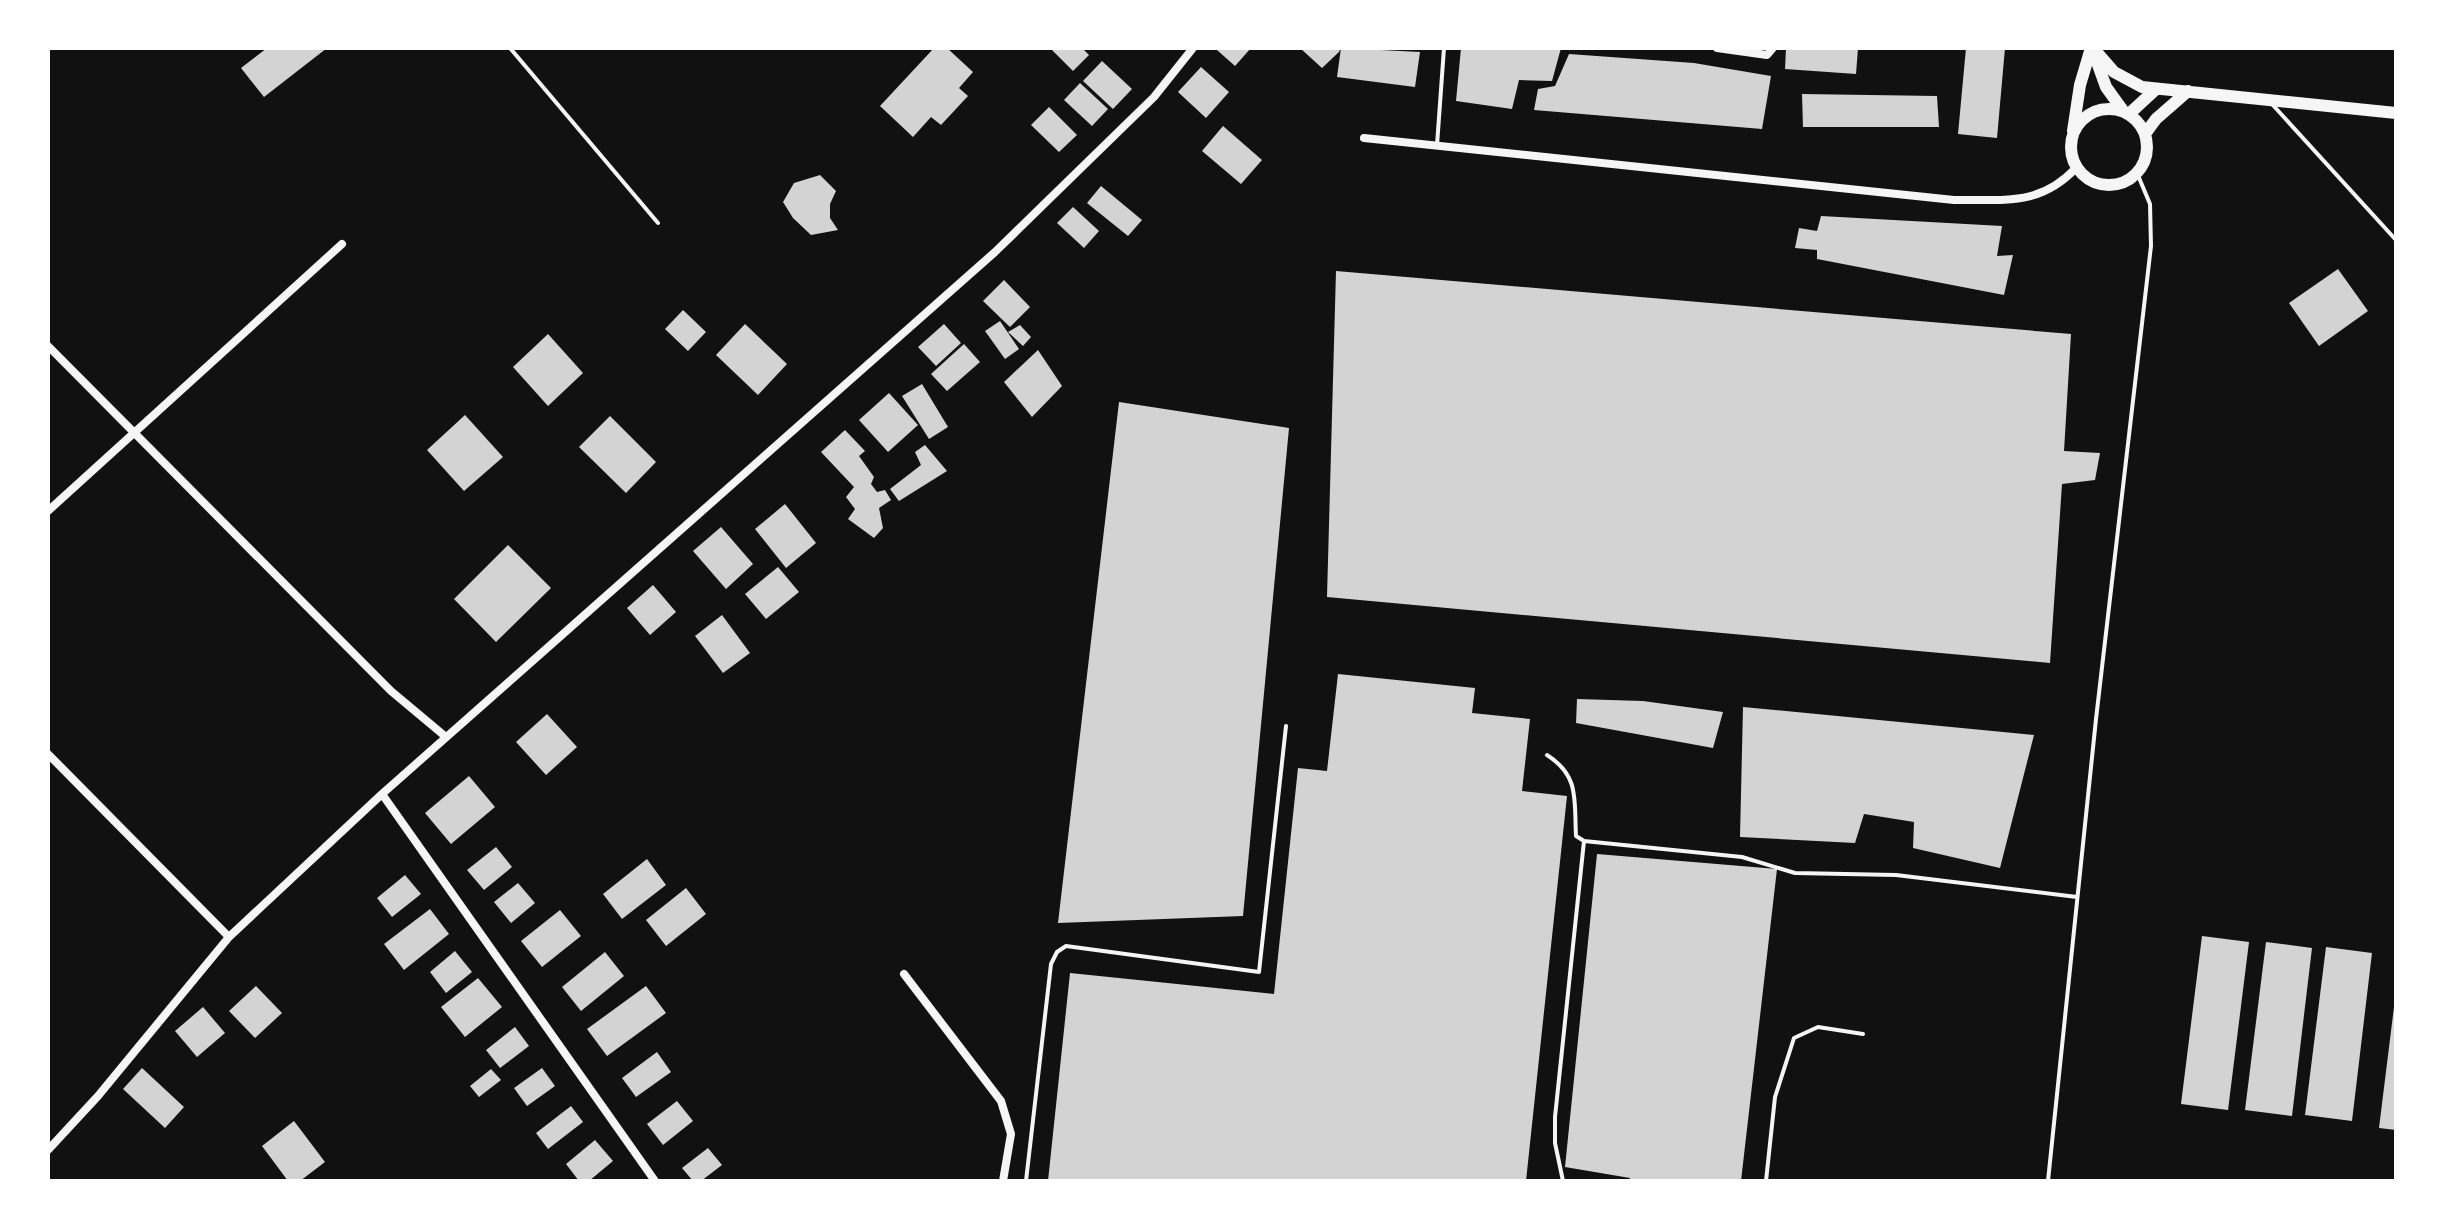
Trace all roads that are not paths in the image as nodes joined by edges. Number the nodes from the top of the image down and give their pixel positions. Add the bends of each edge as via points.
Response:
1 (510, 48) edge
2 (1193, 48) edge
3 (1444, 48) edge
4 (1717, 48) edge
5 (1773, 48) edge
6 (2092, 48) edge
7 (2156, 89) junction
8 (2188, 91) junction
9 (2266, 98) junction
10 (2126, 113) junction
11 (2396, 113) edge
12 (2073, 133) junction
13 (2145, 134) junction
14 (1364, 138) dead end
15 (1437, 145) junction
16 (2076, 168) junction
17 (2137, 173) junction
18 (658, 223) dead end
19 (2396, 240) edge
20 (342, 244) dead end
21 (48, 346) edge
22 (134, 430) junction
23 (48, 511) edge
24 (1286, 726) dead end
25 (446, 737) junction
26 (48, 754) edge
27 (1547, 755) dead end
28 (382, 794) junction
29 (1584, 841) junction
30 (2077, 897) junction
31 (229, 937) junction
32 (904, 974) dead end
33 (1863, 1034) dead end
34 (48, 1150) edge
35 (655, 1181) edge
36 (1003, 1181) edge
37 (1026, 1181) edge
38 (1563, 1181) edge
39 (1766, 1181) edge
40 (2048, 1181) edge

1 - 18 lane
2 - 25 street via 1154,97 995,252
3 - 15 lane
4 - 5 street via 1767,55
6 - 7 main road via 2130,83
6 - 10 main road via 2106,87
6 - 12 main road
7 - 8 main road
7 - 10 main road
8 - 9 main road
8 - 13 main road
9 - 11 main road
9 - 19 lane
10 - 12 main road via 2100,110
10 - 13 main road
12 - 16 main road
13 - 17 main road via 2147,155
14 - 15 street
15 - 16 street via 1954,200 2027,199 2057,187
16 - 17 main road via 2105,186
17 - 30 lane via 2150,204 2151,246
20 - 22 street
21 - 22 street
22 - 23 street
22 - 25 street via 391,691
24 - 37 lane via 1259,972 1066,946 1057,952 1051,964
25 - 28 street
26 - 31 street
27 - 29 lane via 1564,766 1574,788 1576,836
28 - 31 street
28 - 35 street
29 - 30 lane via 1742,857 1795,873 1896,875
29 - 38 lane via 1555,1117
30 - 40 lane
31 - 34 street
32 - 36 street via 1001,1101 1011,1134
33 - 39 lane via 1818,1027 1794,1038 1775,1097

